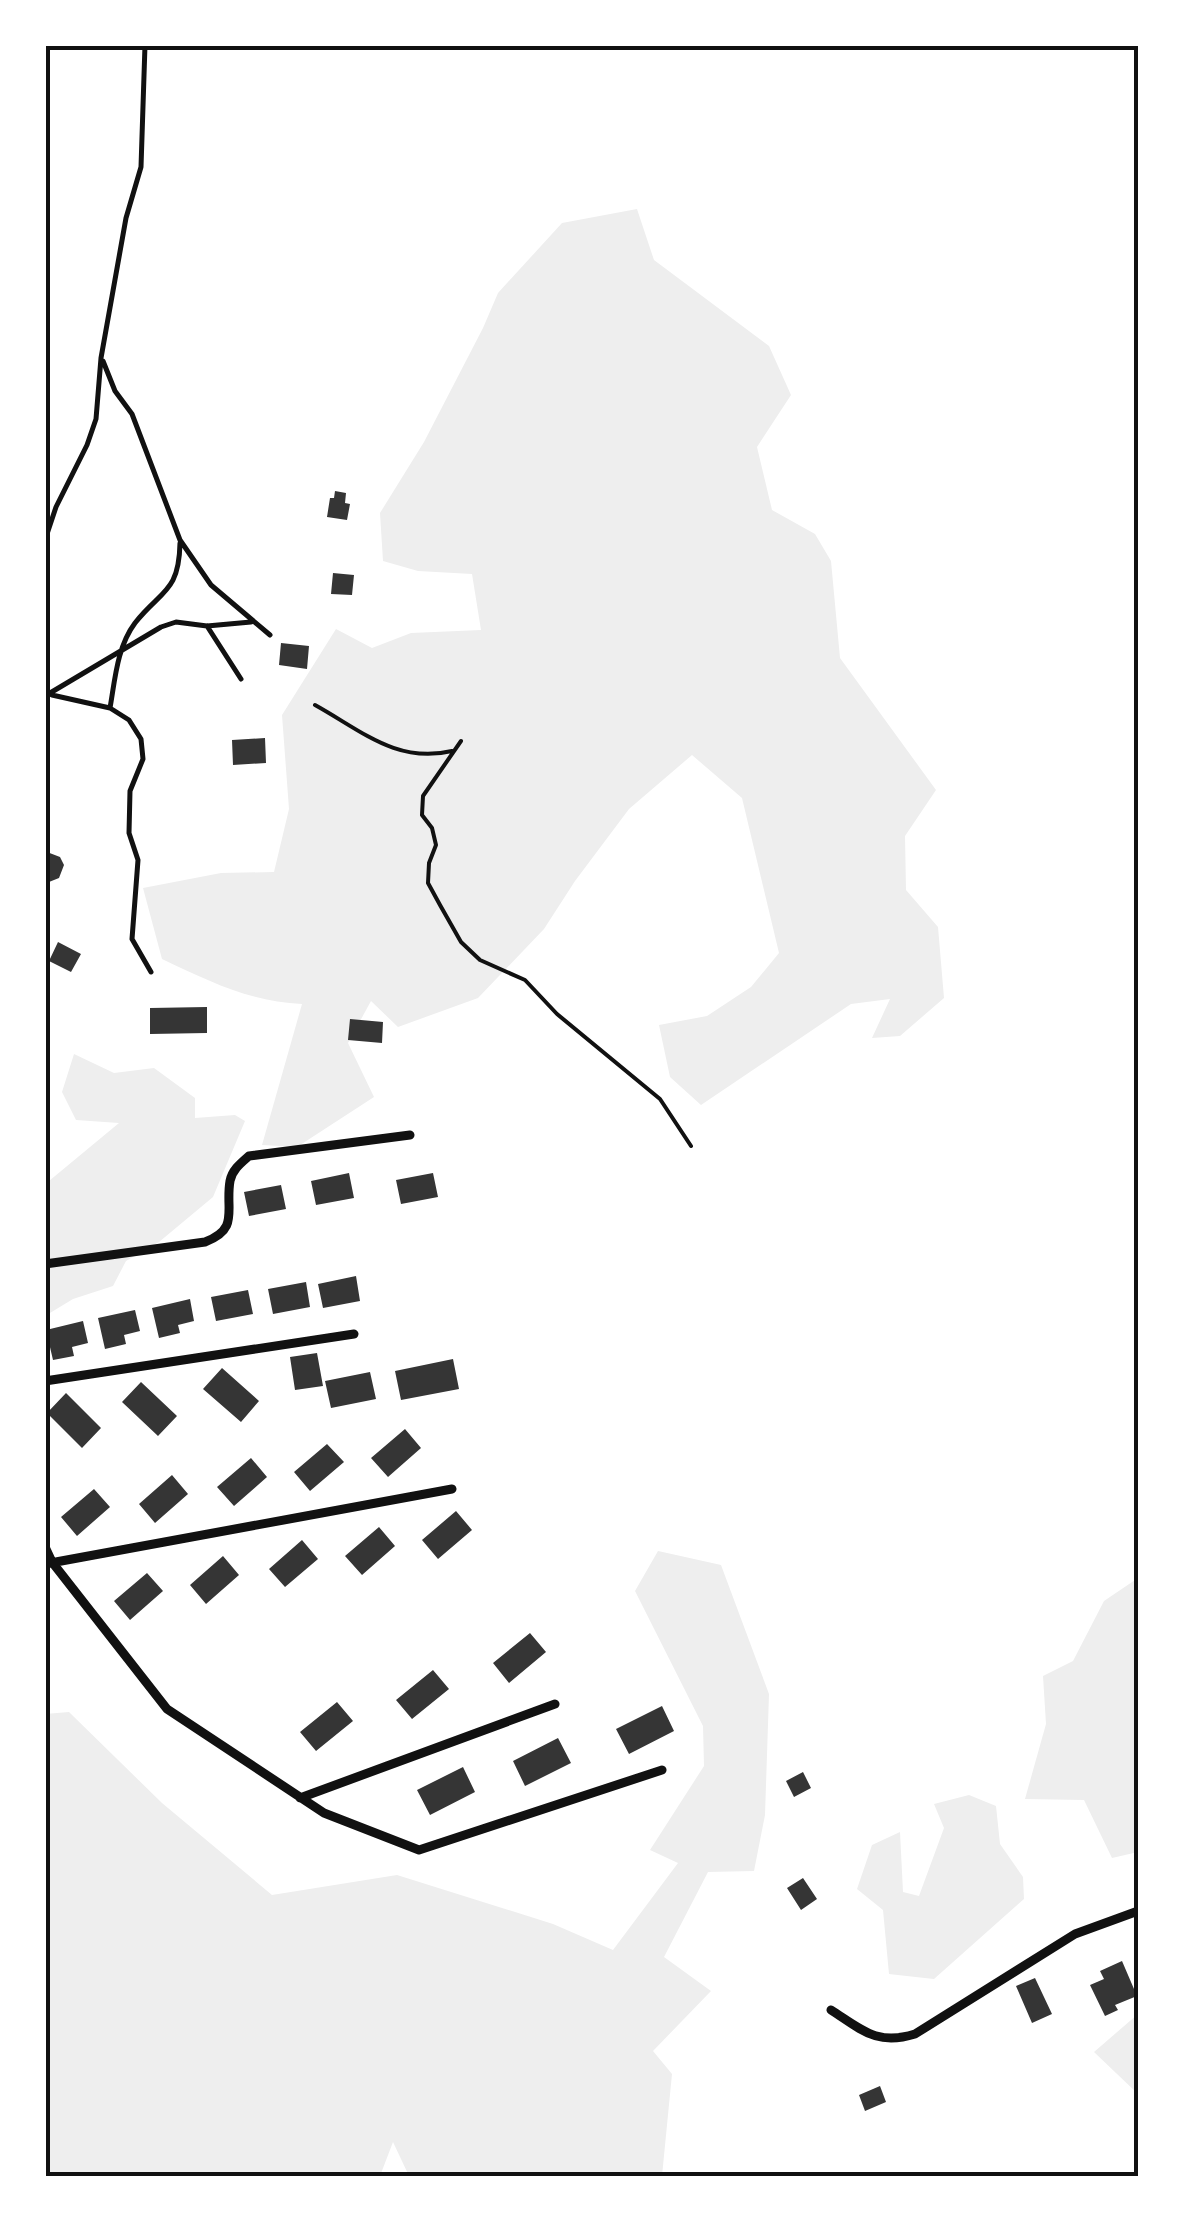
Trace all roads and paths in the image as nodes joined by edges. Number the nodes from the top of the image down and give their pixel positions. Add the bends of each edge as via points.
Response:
1 (145, 45) edge
2 (102, 358) junction
3 (45, 540) edge
4 (180, 540) junction
5 (252, 622) junction
6 (207, 626) junction
7 (270, 635) dead end
8 (121, 649) junction
9 (241, 679) dead end
10 (48, 695) edge
11 (315, 705) dead end
12 (110, 708) junction
13 (461, 741) dead end
14 (455, 750) junction
15 (151, 972) dead end
16 (410, 1135) dead end
17 (691, 1146) dead end
18 (45, 1264) edge
19 (354, 1334) dead end
20 (45, 1381) edge
21 (452, 1489) dead end
22 (45, 1546) edge
23 (48, 1563) edge
24 (555, 1704) dead end
25 (662, 1770) dead end
26 (300, 1798) junction
27 (1138, 1911) edge
28 (831, 2010) dead end

1 - 2 lane via 141,166
2 - 3 lane via 96,418
2 - 4 lane via 132,414
4 - 5 lane via 211,585
4 - 8 lane via 179,568 164,597 135,624
5 - 6 lane
5 - 7 lane
6 - 8 lane via 161,626
6 - 9 lane
8 - 10 lane
8 - 12 lane
10 - 12 lane
11 - 14 path via 397,751 428,757
12 - 15 lane via 141,739 143,759 130,792 129,833 138,860 132,939
13 - 14 path
14 - 17 path via 423,796 422,815 436,845 428,884 461,942 480,960 525,980 640,1081
16 - 18 street via 249,1156 230,1179 227,1228 218,1237
19 - 20 street
21 - 23 street
22 - 23 street
23 - 26 street via 167,1709
24 - 26 street
25 - 26 street via 419,1850
27 - 28 street via 1075,1934 894,2041 873,2037

